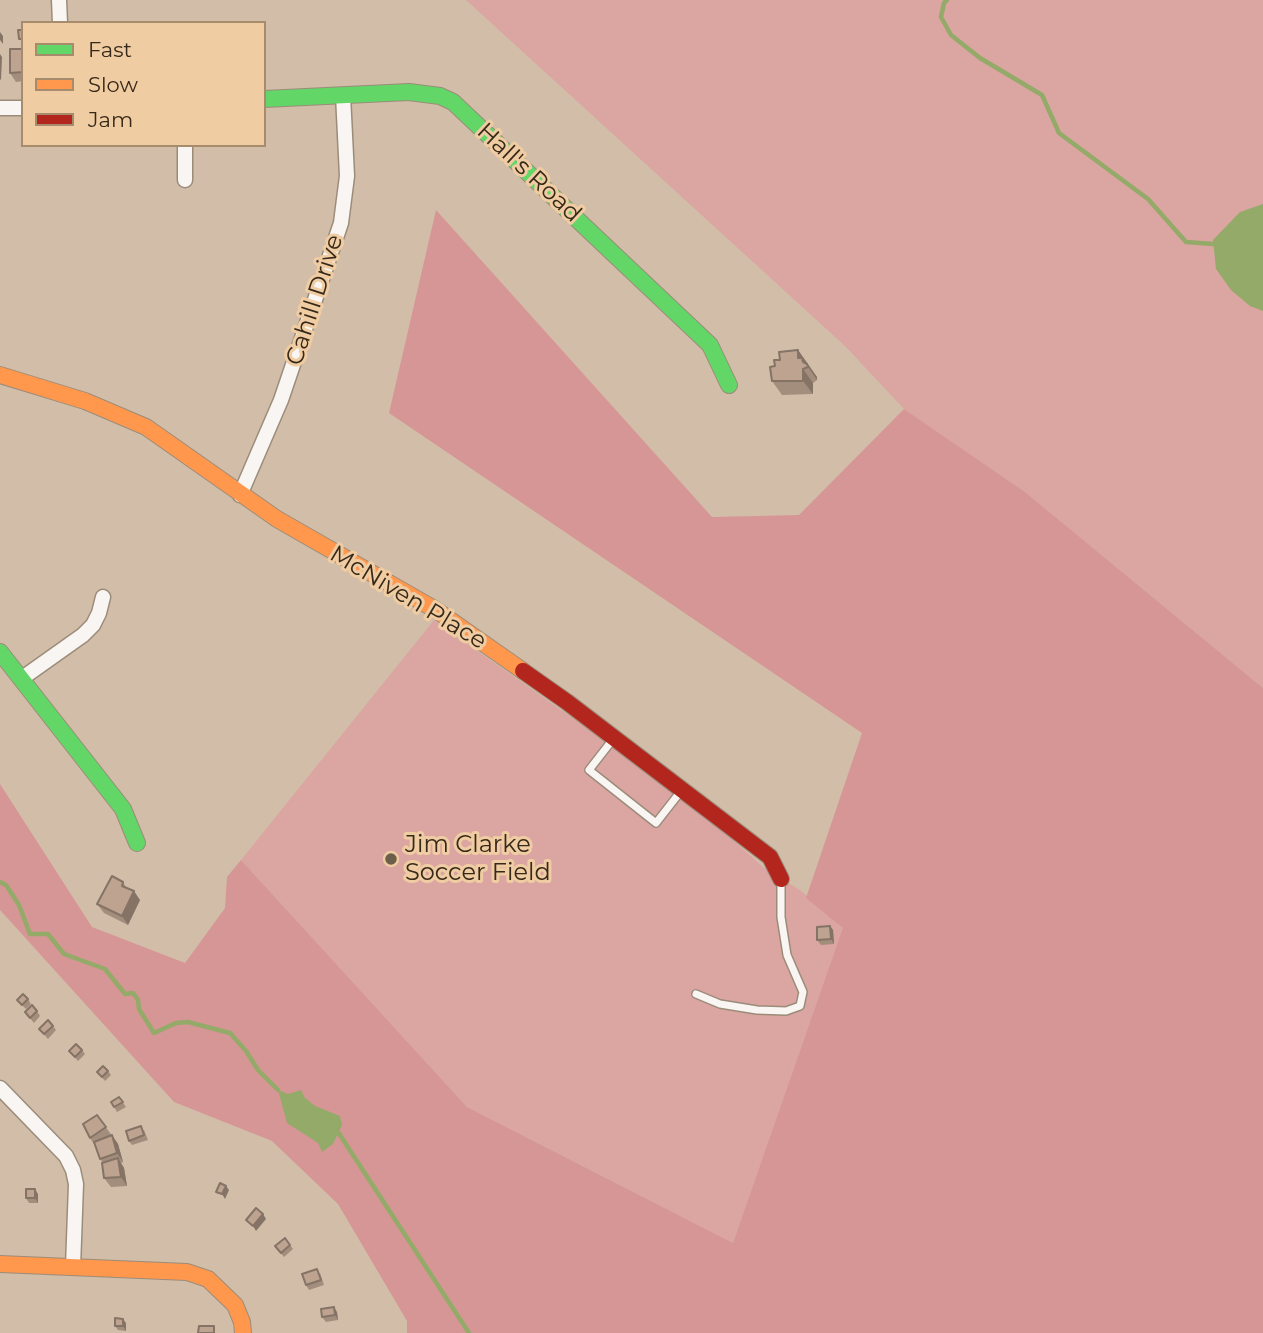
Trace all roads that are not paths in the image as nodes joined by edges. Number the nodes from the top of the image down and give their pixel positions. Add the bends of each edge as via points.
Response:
1 (59, 0) edge
2 (60, 21) edge
3 (343, 96) junction
4 (266, 99) edge
5 (0, 108) edge
6 (21, 108) edge
7 (185, 147) edge
8 (185, 180) dead end
9 (0, 375) edge
10 (729, 385) dead end
11 (240, 495) junction
12 (103, 597) dead end
13 (0, 652) edge
14 (21, 679) junction
15 (614, 737) junction
16 (682, 790) junction
17 (137, 843) dead end
18 (781, 878) joint
19 (696, 994) dead end
20 (0, 1088) edge
21 (0, 1264) edge
22 (73, 1267) junction
23 (243, 1333) edge

1 - 2 street
3 - 4 street, Hall's Road
3 - 10 street, Hall's Road via 427,93 453,102 710,345
3 - 11 street, Cahill Drive via 347,176 341,223 281,400
5 - 6 street
7 - 8 street
9 - 11 street, McNiven Place via 127,417
11 - 15 street, McNiven Place via 436,610
12 - 14 street via 93,625 83,635
13 - 14 street
14 - 17 street via 123,809
15 - 16 street, McNiven Place
15 - 16 lane via 589,771 656,822
16 - 18 street, McNiven Place via 770,857
18 - 19 lane via 781,917 788,955 803,992 800,1006 786,1011 757,1010 720,1004
20 - 22 street via 66,1156 73,1170
21 - 22 street
22 - 23 street via 187,1272 208,1279 235,1305

